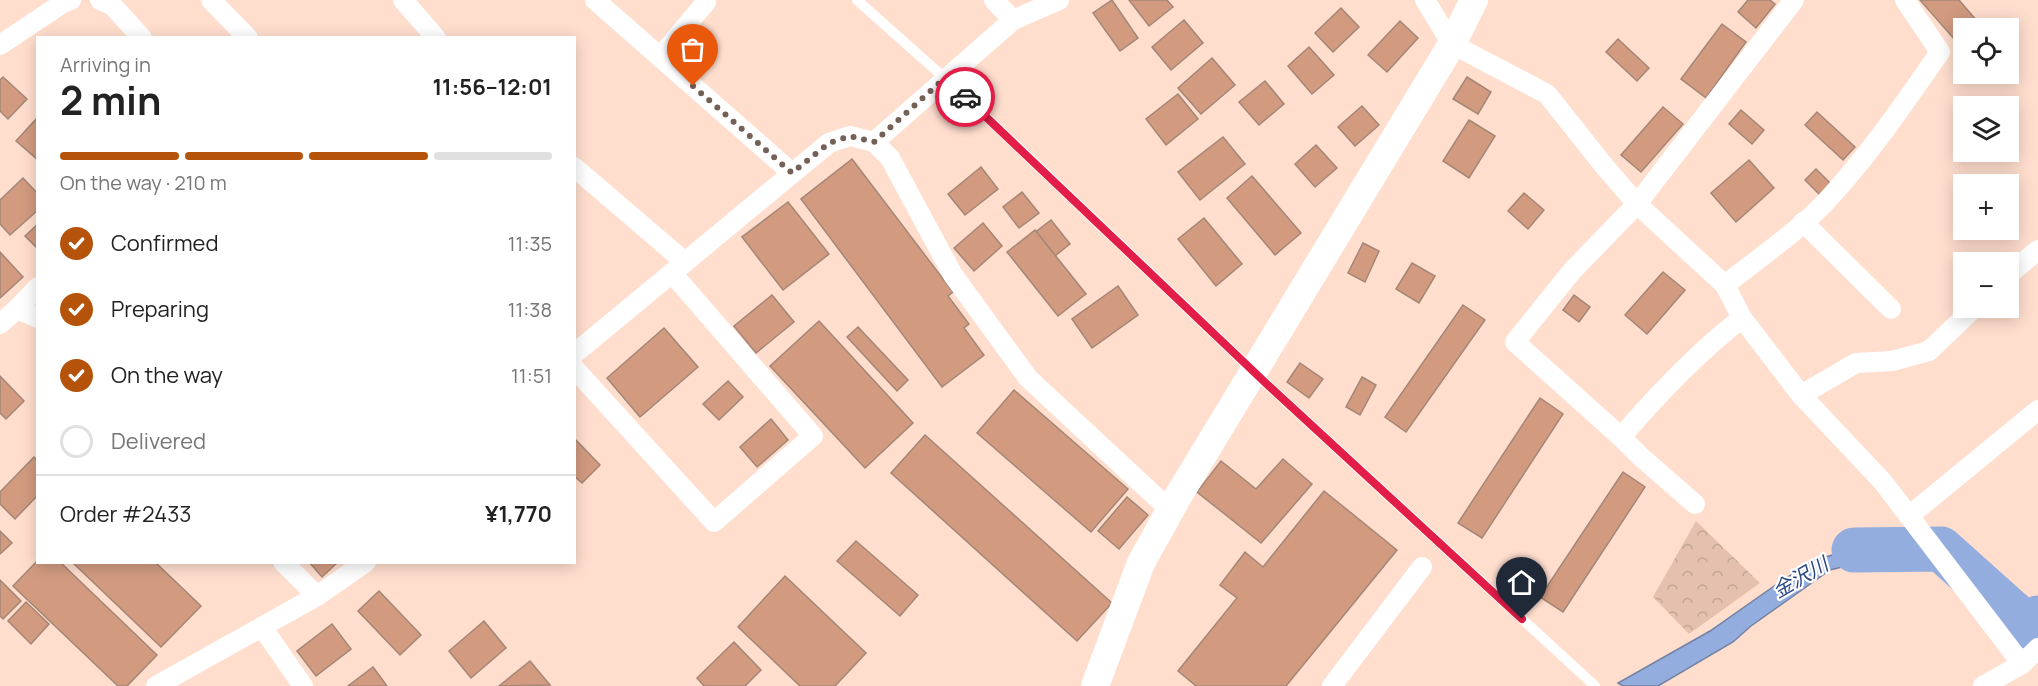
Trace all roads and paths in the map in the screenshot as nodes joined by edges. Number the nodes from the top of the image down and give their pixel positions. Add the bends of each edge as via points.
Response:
1 (71, 0) edge
2 (100, 0) edge
3 (212, 0) edge
4 (403, 0) edge
5 (595, 0) edge
6 (857, 0) edge
7 (994, 0) edge
8 (1059, 0) edge
9 (1425, 0) edge
10 (1474, 0) edge
11 (1794, 0) edge
12 (1905, 0) edge
13 (705, 2) dead end
14 (39, 8) edge
15 (1013, 20) junction
16 (430, 35) edge
17 (140, 36) edge
18 (246, 36) edge
19 (1452, 44) junction
20 (0, 45) edge
21 (660, 57) junction
22 (945, 78) junction
23 (874, 142) junction
24 (576, 169) edge
25 (792, 173) junction
26 (1637, 204) junction
27 (1803, 222) junction
28 (2038, 250) edge
29 (2019, 266) edge
30 (679, 267) junction
31 (1725, 285) junction
32 (36, 289) edge
33 (17, 309) junction
34 (1891, 309) dead end
35 (36, 317) edge
36 (1742, 318) junction
37 (1964, 318) edge
38 (0, 324) edge
39 (576, 355) edge
40 (576, 357) edge
41 (1254, 372) junction
42 (1801, 395) junction
43 (2038, 410) edge
44 (1621, 437) junction
45 (1695, 504) dead end
46 (1170, 510) junction
47 (1909, 516) junction
48 (285, 564) edge
49 (363, 564) edge
50 (1422, 567) dead end
51 (317, 597) junction
52 (262, 627) junction
53 (2038, 648) edge
54 (2022, 664) junction
55 (1592, 684) edge
56 (156, 686) edge
57 (303, 686) edge
58 (1095, 686) edge
59 (1332, 686) edge
60 (1983, 686) edge

1 - 14 street
2 - 17 street via 113,6
3 - 18 street
4 - 16 street
5 - 21 street
6 - 22 lane
7 - 15 street
8 - 15 street
9 - 19 street
10 - 19 street
11 - 26 street
12 - 27 street via 1940,52 1899,112 1831,196
13 - 21 street
14 - 20 street
15 - 22 street
19 - 26 street via 1547,94
19 - 41 street
21 - 25 street
22 - 23 street
22 - 41 lane
23 - 25 street via 850,136 829,143
23 - 46 street via 890,158 953,275 1028,378
24 - 30 street
25 - 30 street
26 - 31 street
26 - 44 street via 1572,271 1515,342
27 - 31 street
27 - 34 street
28 - 29 street
30 - 39 street
30 - 40 street via 813,436 714,522
31 - 36 street
32 - 33 street
33 - 35 street
33 - 38 street
36 - 42 street
36 - 44 street via 1711,342
37 - 42 street via 1929,351 1892,361 1856,363
41 - 46 street
41 - 55 lane
42 - 47 street via 1883,482
43 - 47 street
44 - 45 street
46 - 58 street via 1141,563
47 - 54 street
48 - 51 street
49 - 51 street
50 - 59 street
51 - 52 street
52 - 56 street
52 - 57 street
53 - 54 street
54 - 60 street

